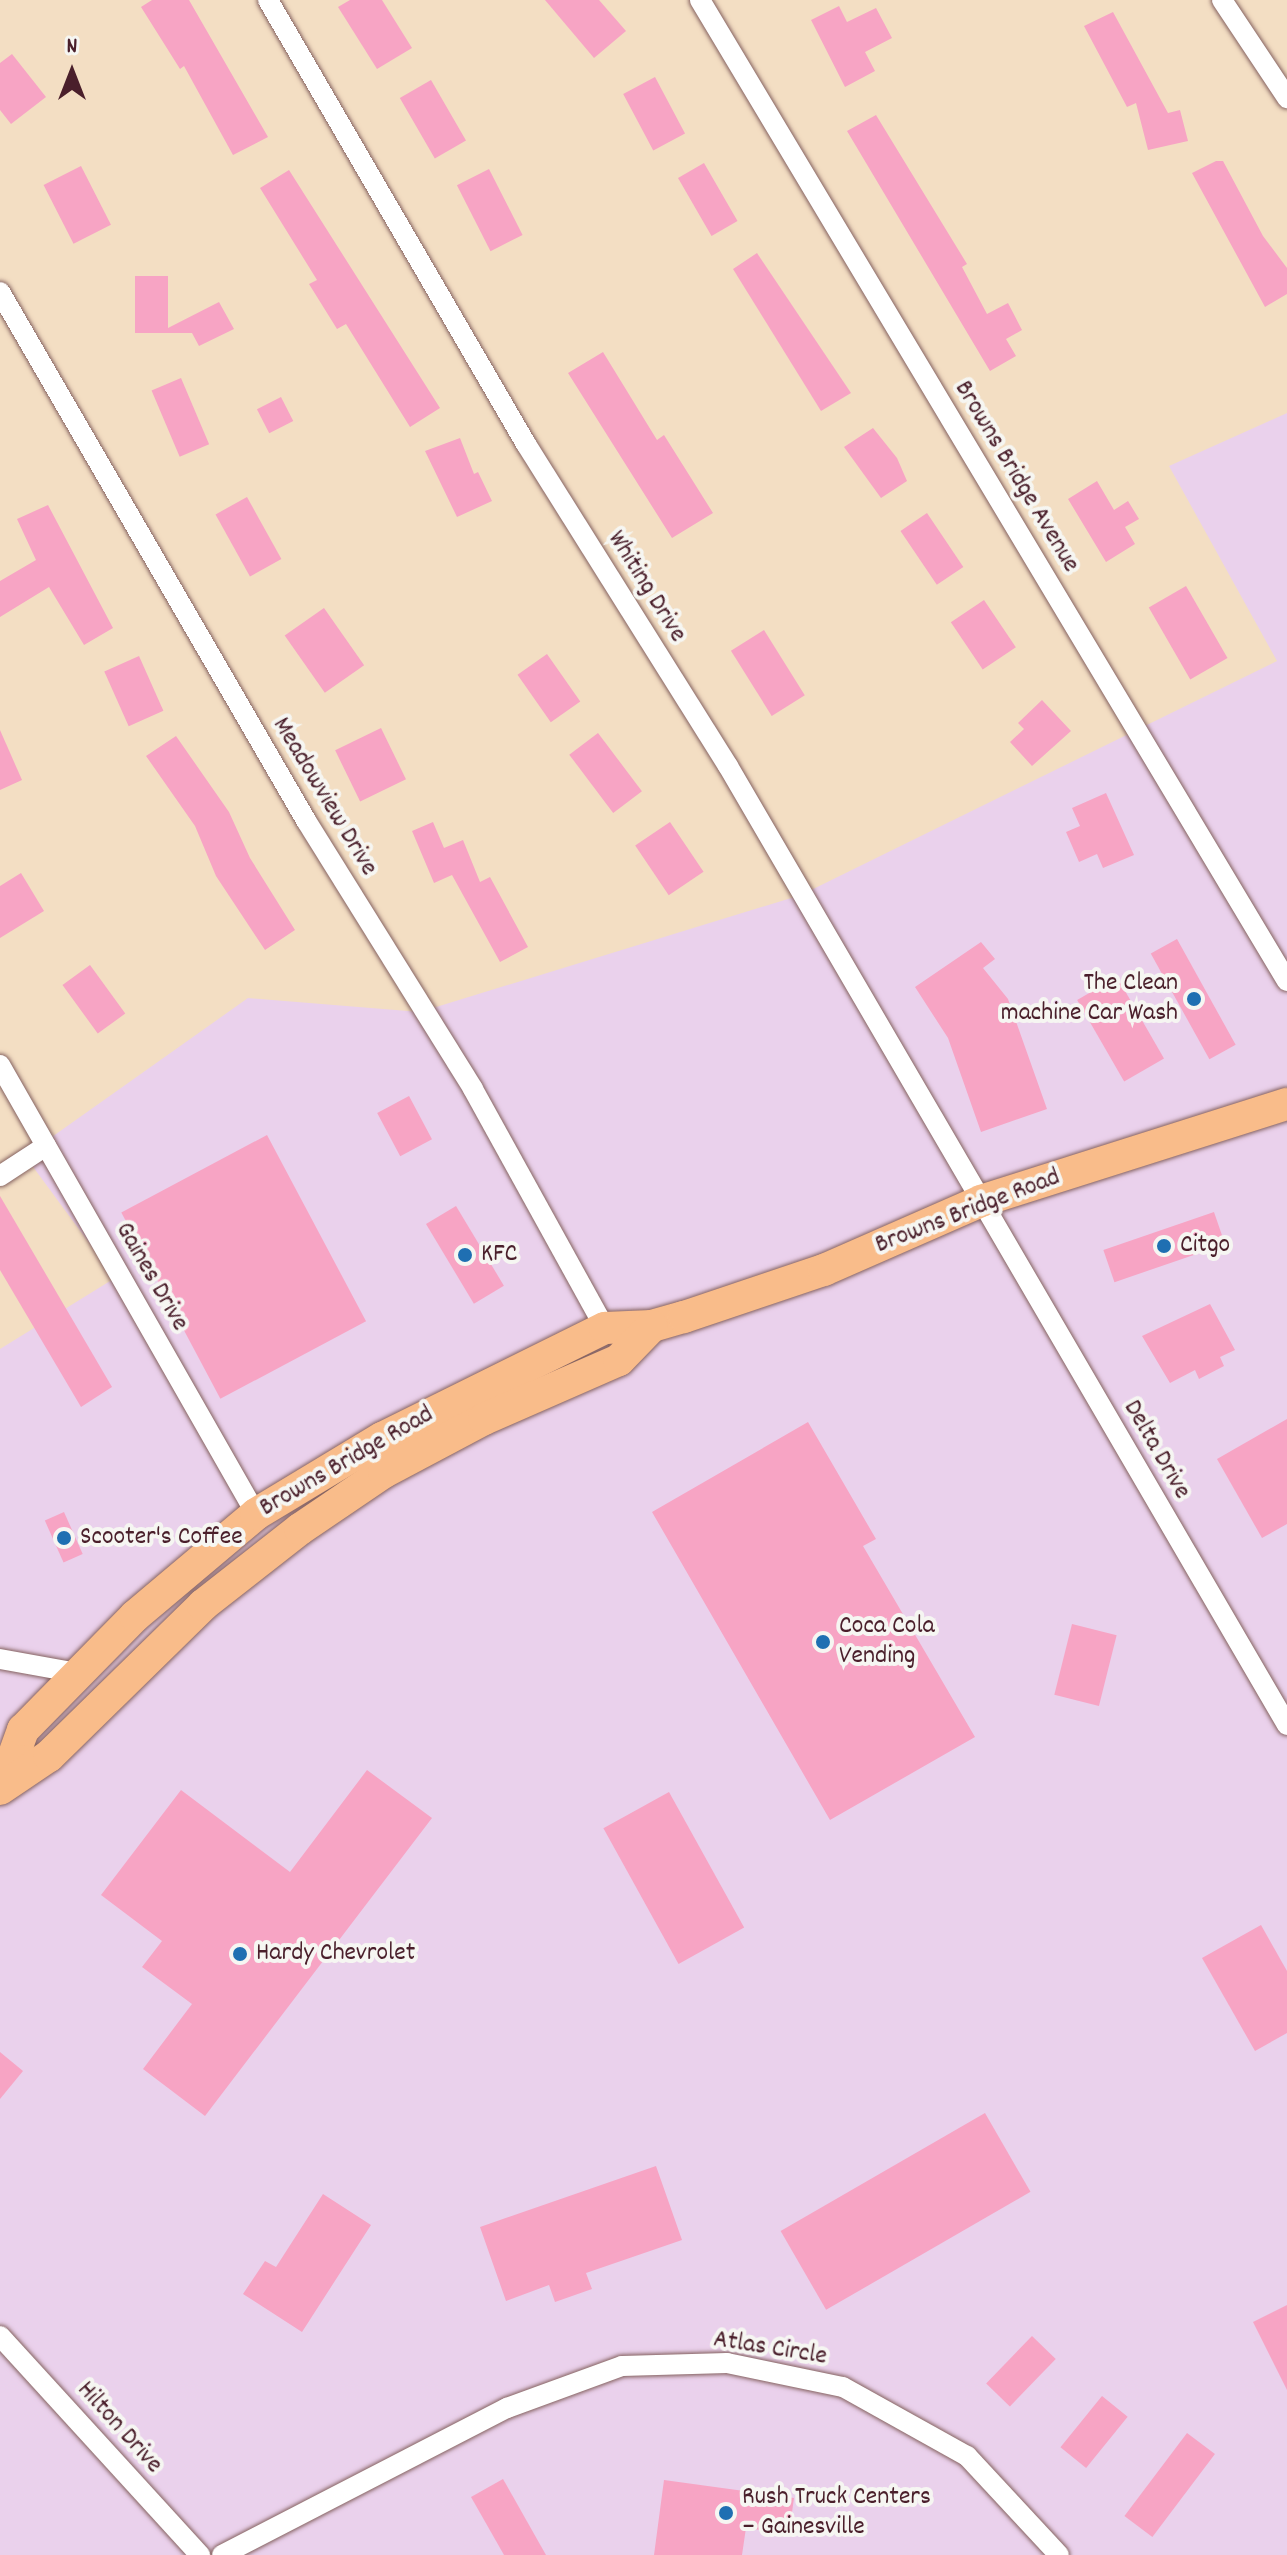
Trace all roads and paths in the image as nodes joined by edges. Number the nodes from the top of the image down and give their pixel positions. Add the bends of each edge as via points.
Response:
1 (268, 0) edge
2 (700, 0) edge
3 (1222, 0) edge
4 (1287, 98) edge
5 (0, 292) edge
6 (1287, 981) edge
7 (0, 1065) edge
8 (1287, 1104) edge
9 (46, 1146) junction
10 (0, 1176) edge
11 (981, 1201) junction
12 (652, 1326) junction
13 (605, 1328) junction
14 (256, 1514) junction
15 (0, 1659) edge
16 (78, 1673) junction
17 (1287, 1725) edge
18 (1, 1787) edge
19 (0, 2336) edge
20 (200, 2555) edge
21 (222, 2555) edge
22 (1059, 2555) edge

1 - 11 street, Whiting Drive via 526,444 728,766
2 - 6 street, Browns Bridge Avenue
3 - 4 street
5 - 13 street, Meadowview Drive via 307,822 473,1089
7 - 9 street, Gaines Drive
8 - 11 main road, Browns Bridge Road
9 - 10 street
9 - 14 street, Gaines Drive
11 - 12 main road, Browns Bridge Road via 824,1270
11 - 17 street, Delta Drive
12 - 13 main road, Browns Bridge Road
12 - 18 main road, Browns Bridge Road via 619,1360 484,1419 384,1472 300,1529 203,1605 49,1756
13 - 14 main road, Browns Bridge Road via 382,1438
14 - 16 main road, Browns Bridge Road via 135,1616
15 - 16 street
16 - 18 main road, Browns Bridge Road via 23,1730
19 - 20 street, Hilton Drive
21 - 22 street, Atlas Circle via 521,2403 622,2366 727,2363 843,2387 967,2456

